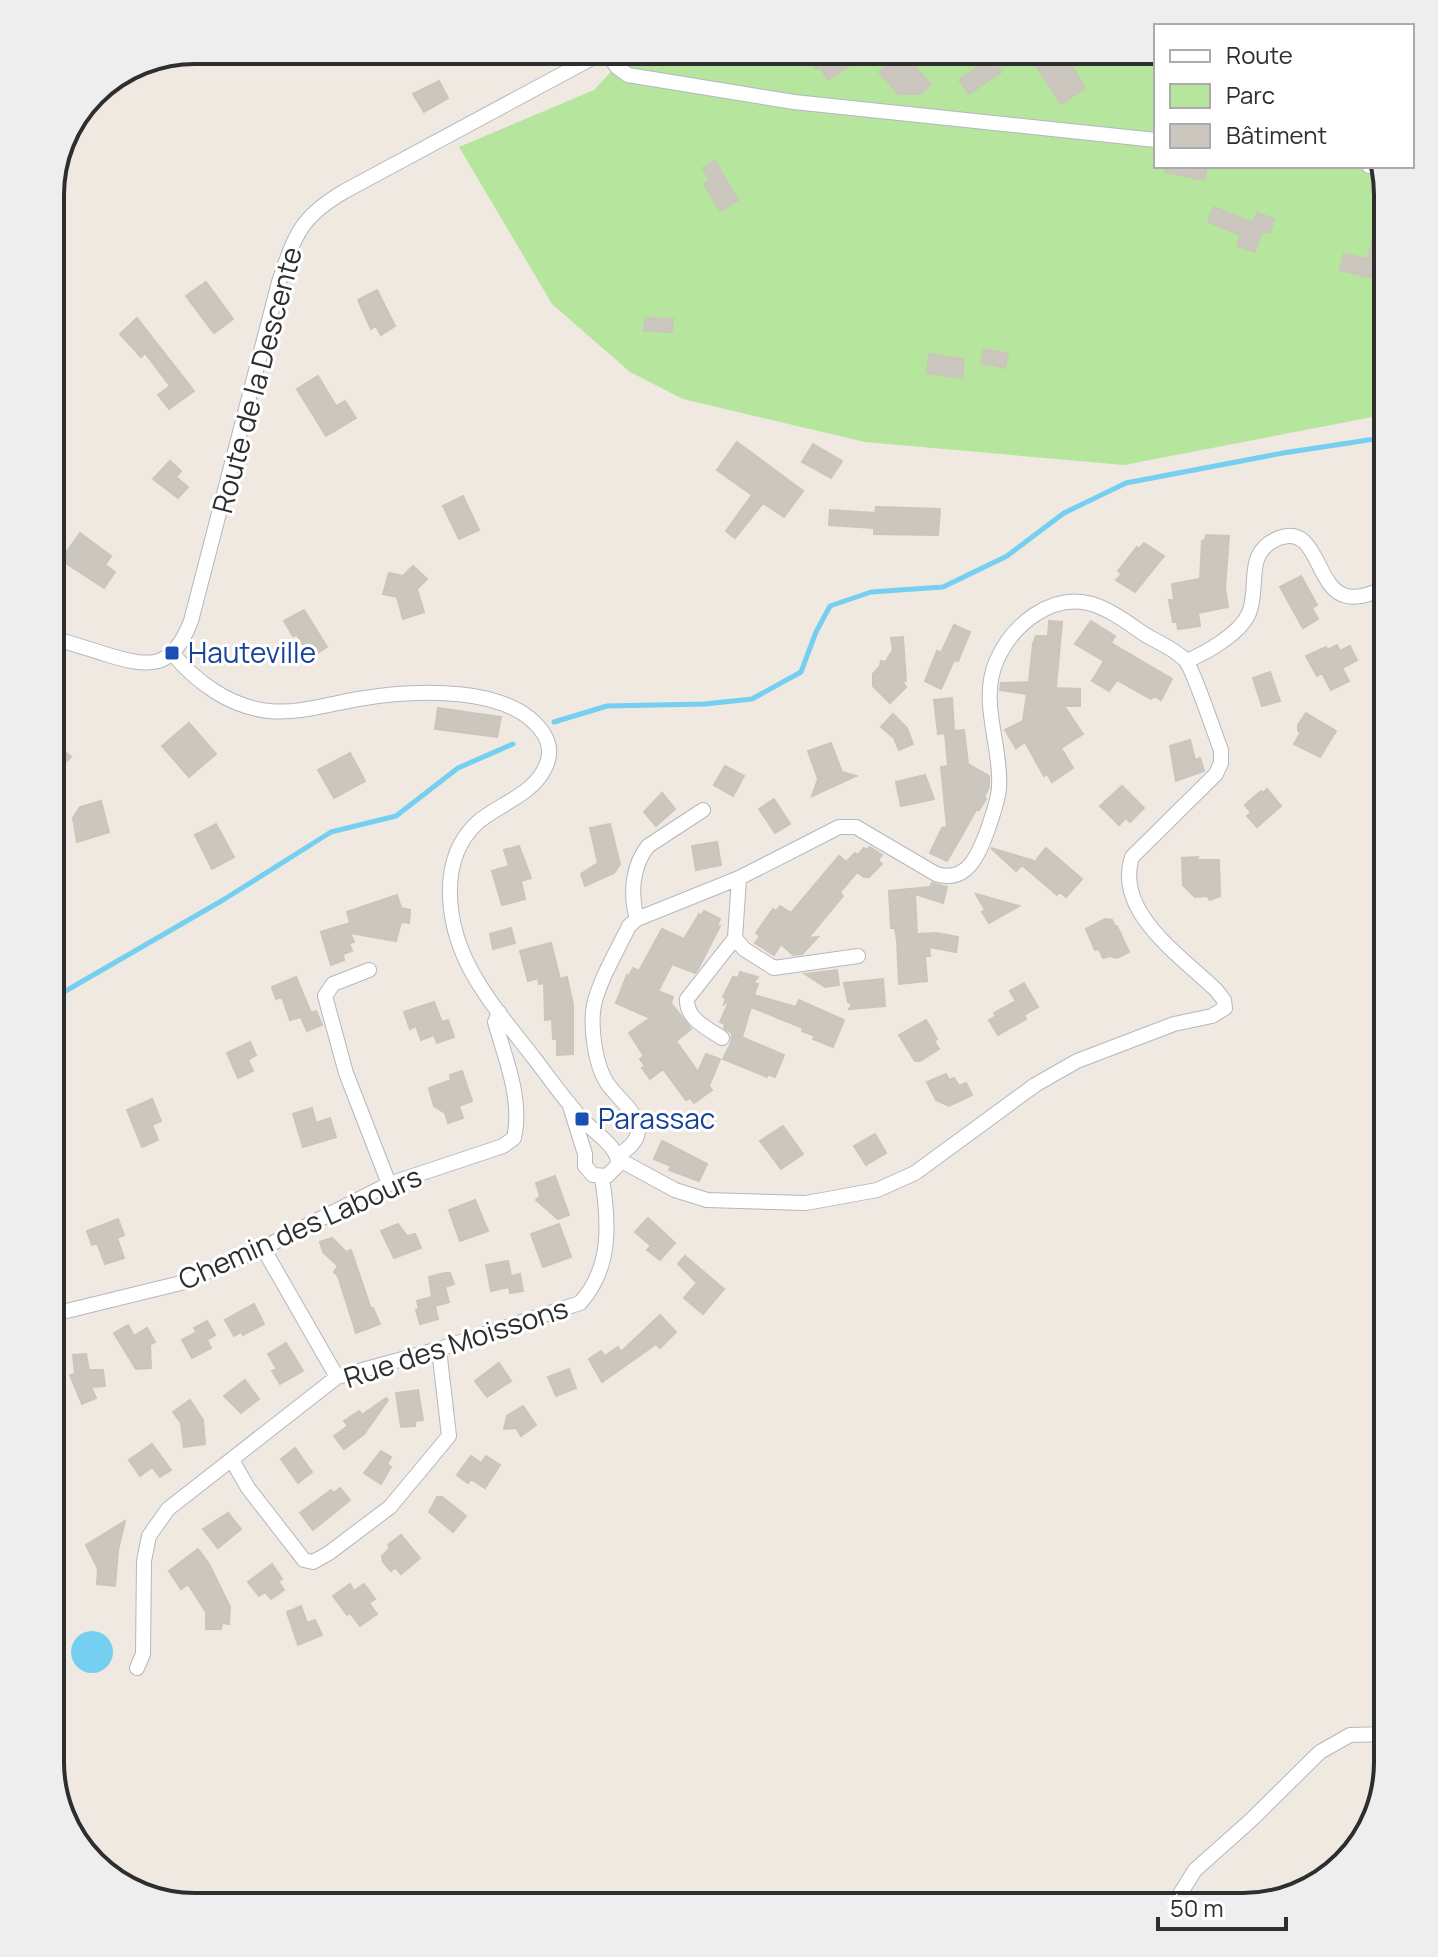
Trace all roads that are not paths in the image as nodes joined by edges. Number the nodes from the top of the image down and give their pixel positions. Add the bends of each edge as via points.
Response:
1 (582, 64) edge
2 (615, 64) edge
3 (1154, 140) edge
4 (1374, 592) edge
5 (64, 641) edge
6 (172, 653) junction
7 (1187, 661) junction
8 (703, 810) dead end
9 (739, 878) junction
10 (637, 919) junction
11 (735, 938) junction
12 (858, 956) dead end
13 (369, 970) dead end
14 (499, 1012) junction
15 (722, 1038) dead end
16 (569, 1103) junction
17 (614, 1153) junction
18 (585, 1154) junction
19 (602, 1178) junction
20 (389, 1184) junction
21 (263, 1248) junction
22 (64, 1312) edge
23 (439, 1349) junction
24 (337, 1377) junction
25 (232, 1460) junction
26 (137, 1668) dead end
27 (1374, 1734) edge
28 (1181, 1893) edge

1 - 6 street, Route de la Descente via 322,204 303,223 279,282 191,621
2 - 3 street via 628,75 808,103
4 - 7 street via 1346,596 1328,582 1301,539 1279,539 1255,561 1252,604 1242,624
5 - 6 street via 136,664
6 - 14 street via 200,682 226,698 269,711 419,692 490,700 517,710 540,727 548,741 544,770 537,781 477,823 464,839 450,880 460,944
7 - 9 street via 1091,603 1074,601 1042,610 1014,631 996,662 990,697 999,791 969,868 954,876 936,874 847,826 829,830
7 - 17 street via 1221,750 1221,763 1132,857 1129,889 1150,927 1216,990 1225,1008 1077,1061 1035,1085 915,1173 877,1190 806,1203 707,1200 675,1190
8 - 10 street via 641,854 632,901
9 - 10 street
9 - 11 street
10 - 17 street via 629,926 594,1006 600,1070 638,1129 638,1138
11 - 12 street via 774,968
11 - 15 street via 687,999 694,1019
13 - 20 street via 333,984 325,996 346,1073
14 - 16 street
14 - 20 street, Chemin des Labours via 495,1022 515,1096 514,1138 480,1155
16 - 17 street
16 - 18 street
17 - 18 street via 597,1144
17 - 19 street via 615,1170
18 - 19 street via 588,1171
19 - 23 street, Rue des Moissons via 608,1234 592,1291 580,1303
20 - 21 street, Chemin des Labours
21 - 22 street, Chemin des Labours via 181,1283
21 - 24 street
23 - 24 street, Rue des Moissons
23 - 25 street via 449,1436 390,1507 313,1562 304,1560
24 - 25 street, Rue des Moissons
25 - 26 street, Rue des Moissons via 168,1509 149,1536 143,1654
27 - 28 street via 1350,1735 1320,1752 1195,1870

